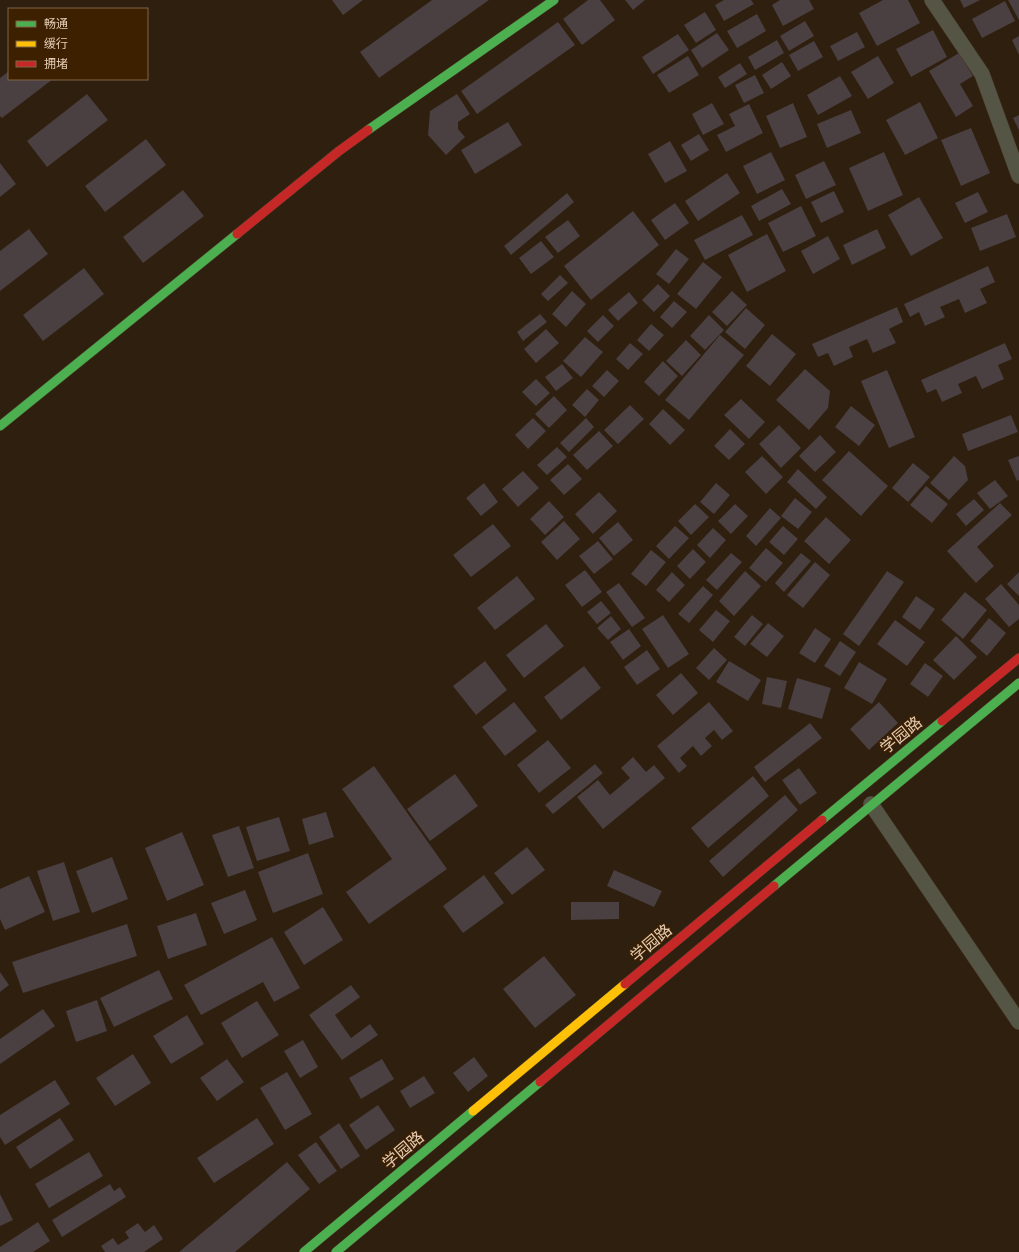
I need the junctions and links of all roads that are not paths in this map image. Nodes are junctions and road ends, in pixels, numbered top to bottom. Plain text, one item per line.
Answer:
1 (554, 0) edge
2 (932, 0) edge
3 (1019, 176) edge
4 (0, 426) edge
5 (1019, 658) edge
6 (1019, 683) edge
7 (871, 804) junction
8 (1019, 1022) edge
9 (304, 1252) edge
10 (336, 1252) edge

1 - 4 main road
2 - 3 street
5 - 9 main road, 学园路
6 - 7 main road
7 - 8 street
7 - 10 main road

